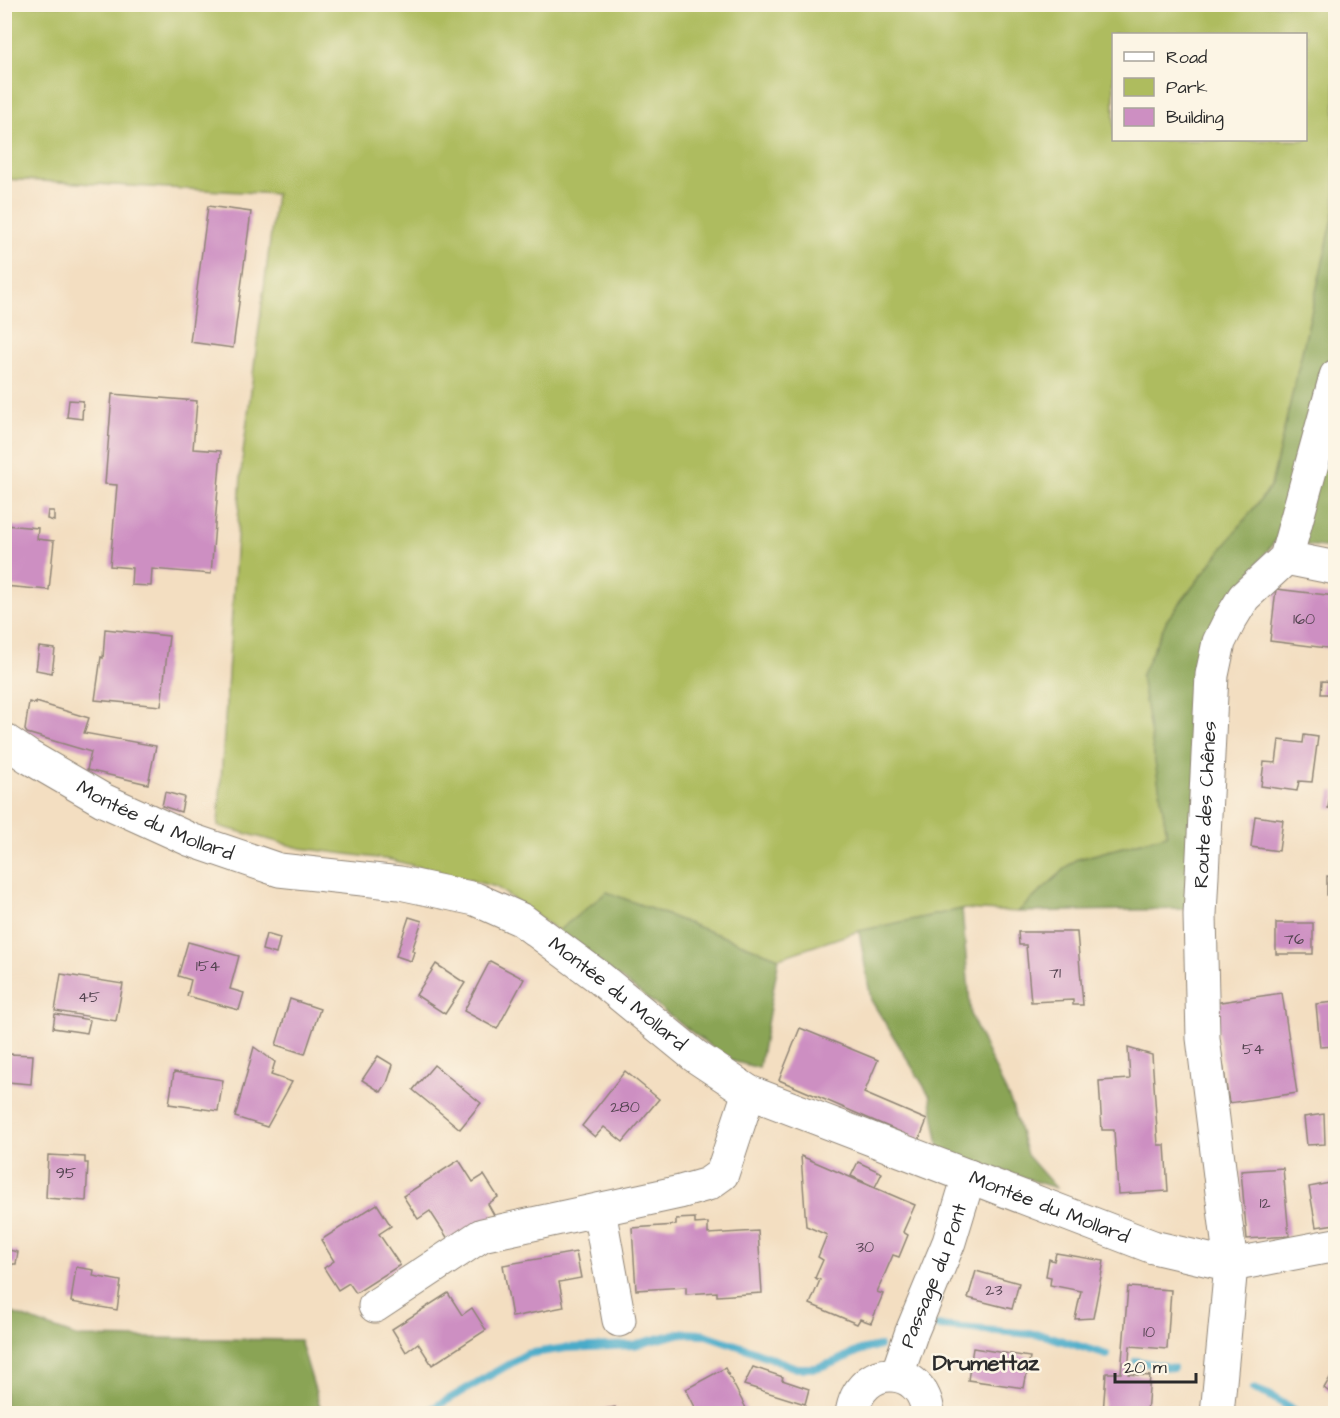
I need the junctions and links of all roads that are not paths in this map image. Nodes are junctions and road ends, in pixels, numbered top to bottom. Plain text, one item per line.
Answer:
1 (1335, 376) edge
2 (1286, 558) junction
3 (1335, 568) edge
4 (4, 740) edge
5 (749, 1092) junction
6 (969, 1176) junction
7 (599, 1210) junction
8 (1335, 1245) edge
9 (1231, 1265) junction
10 (375, 1306) dead end
11 (619, 1320) dead end
12 (897, 1375) junction
13 (1215, 1410) edge
14 (852, 1413) edge
15 (928, 1413) edge

1 - 2 street
2 - 3 street
2 - 9 street, Route des Chênes
4 - 5 street, Montée du Mollard
5 - 6 street, Montée du Mollard
5 - 7 street
6 - 9 street, Montée du Mollard
6 - 12 street, Passage du Pont
7 - 10 street
7 - 11 street
8 - 9 street
9 - 13 street, Route des Chênes
12 - 14 street
12 - 15 street

